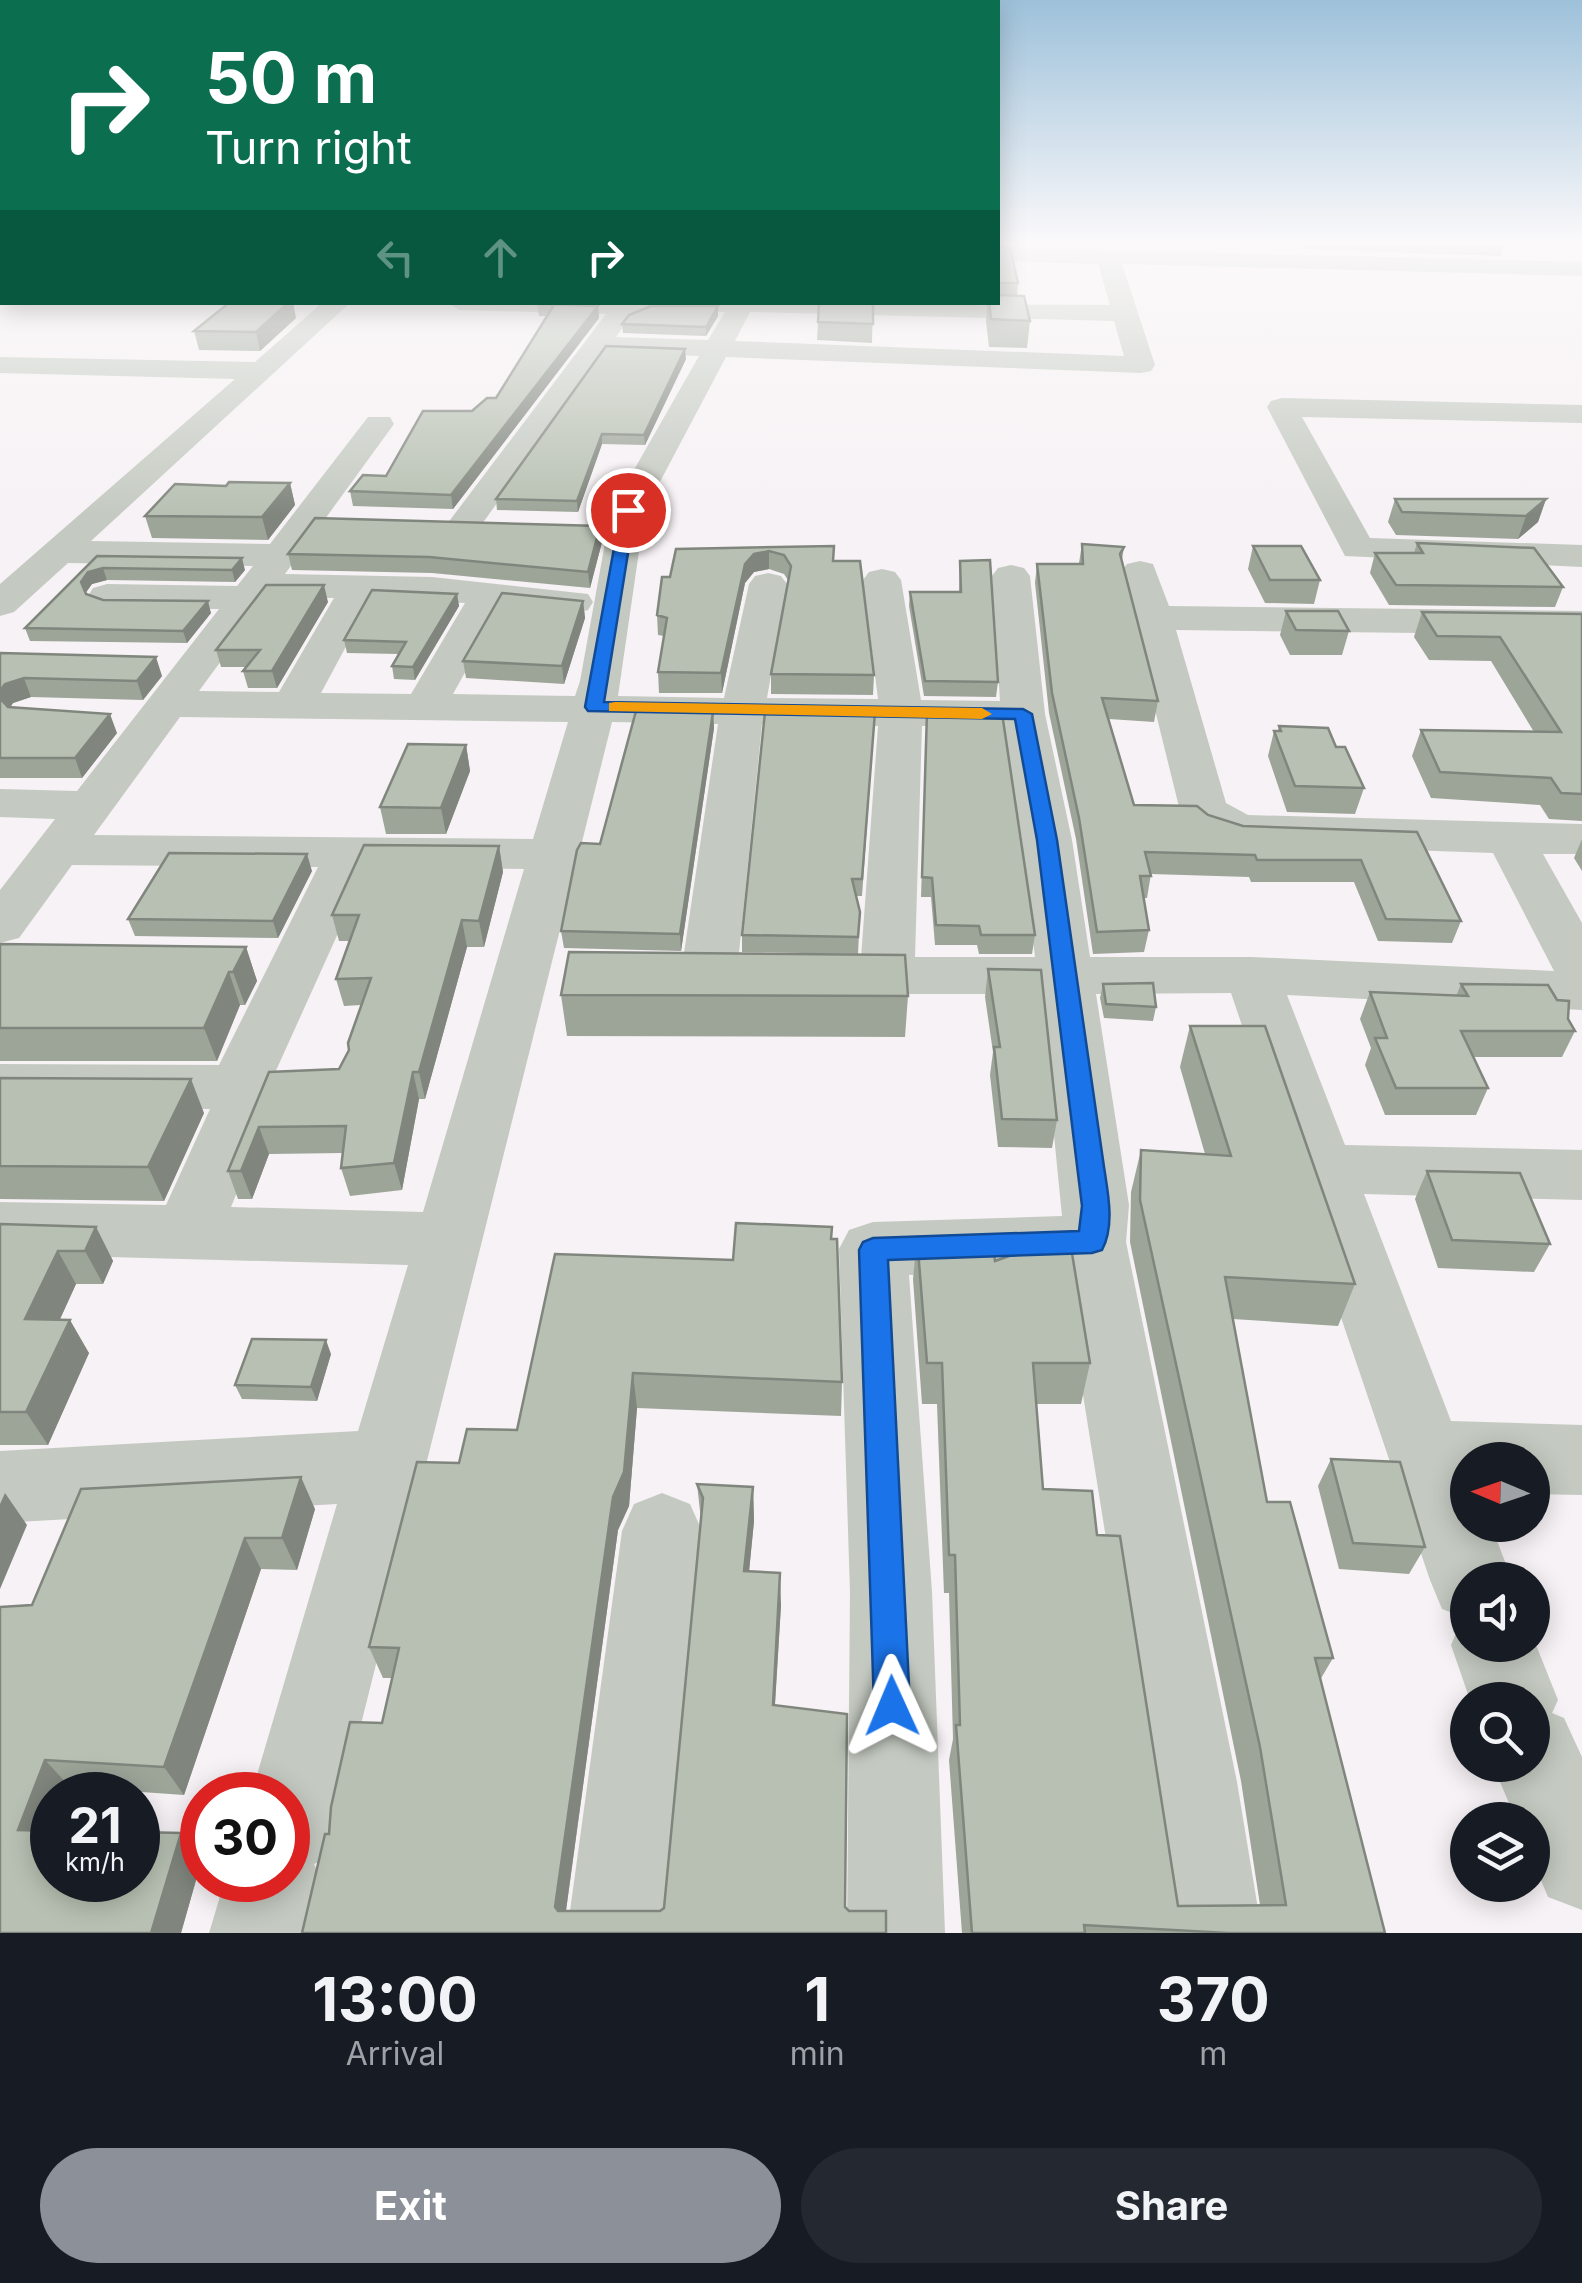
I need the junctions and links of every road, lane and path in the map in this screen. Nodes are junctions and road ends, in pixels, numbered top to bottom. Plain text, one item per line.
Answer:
1 (301, 335) edge
2 (596, 335) edge
3 (631, 335) edge
4 (725, 335) edge
5 (874, 335) edge
6 (1132, 335) edge
7 (588, 342) junction
8 (0, 365) edge
9 (262, 370) junction
10 (1582, 414) edge
11 (379, 424) dead end
12 (426, 522) edge
13 (465, 524) junction
14 (501, 524) edge
15 (60, 552) junction
16 (1140, 572) dead end
17 (1011, 576) dead end
18 (262, 579) junction
19 (882, 580) dead end
20 (768, 584) dead end
21 (360, 585) junction
22 (489, 594) junction
23 (1577, 595) edge
24 (107, 596) edge
25 (0, 604) edge
26 (612, 605) junction
27 (1151, 618) junction
28 (146, 659) edge
29 (201, 660) junction
30 (293, 705) junction
31 (425, 706) junction
32 (594, 707) junction
33 (742, 710) junction
34 (162, 711) junction
35 (902, 714) junction
36 (1023, 714) junction
37 (103, 716) edge
38 (0, 802) edge
39 (91, 806) junction
40 (1510, 839) junction
41 (1582, 839) edge
42 (57, 850) junction
43 (350, 852) junction
44 (553, 854) junction
45 (13, 946) edge
46 (238, 959) edge
47 (298, 960) junction
48 (653, 972) edge
49 (710, 972) junction
50 (1582, 972) edge
51 (1252, 975) junction
52 (1066, 976) junction
53 (887, 977) junction
54 (1582, 991) edge
55 (308, 1075) edge
56 (247, 1081) junction
57 (0, 1086) edge
58 (1324, 1169) junction
59 (1582, 1174) edge
60 (2, 1231) edge
61 (187, 1233) junction
62 (448, 1239) junction
63 (1092, 1242) junction
64 (1427, 1455) junction
65 (1582, 1460) edge
66 (388, 1465) junction
67 (0, 1487) edge
68 (662, 1531) dead end
69 (1465, 1562) edge
70 (303, 1772) edge
71 (1546, 1782) edge
72 (1582, 1864) edge
73 (267, 1902) edge
74 (258, 1933) edge
75 (616, 1933) edge
76 (896, 1933) edge
77 (1213, 1933) edge

1 - 9 street
2 - 7 street
3 - 7 street
4 - 26 street
5 - 6 street
7 - 13 street
8 - 9 street
9 - 15 street
10 - 23 street
11 - 18 street
12 - 13 street
13 - 14 street
15 - 18 street
15 - 25 street
16 - 27 street
17 - 36 street
18 - 21 street
18 - 24 street
18 - 29 street
19 - 35 street
20 - 33 street
21 - 22 street
21 - 30 street
22 - 26 street
22 - 31 street
23 - 27 street
26 - 32 street
27 - 40 street
28 - 29 street
29 - 34 street
30 - 31 street
30 - 34 street
31 - 32 street
32 - 33 street
32 - 44 street
33 - 35 street
33 - 49 street
34 - 37 street
34 - 39 street
35 - 36 street
35 - 53 street
36 - 52 street
38 - 39 street
39 - 42 street
40 - 41 street
40 - 50 street
42 - 43 street
42 - 45 street
43 - 44 street
43 - 47 street
44 - 62 street
46 - 47 street
47 - 56 street
48 - 49 street
49 - 53 street
51 - 52 street
51 - 54 street
51 - 58 street
52 - 53 street
52 - 63 street
55 - 56 street
56 - 57 street
56 - 61 street
58 - 59 street
58 - 64 street
60 - 61 street
61 - 62 street
62 - 66 street
63 - 76 street
63 - 77 street
64 - 65 street
64 - 69 street
66 - 67 street
66 - 70 street
68 - 75 street
71 - 72 street
73 - 74 street

